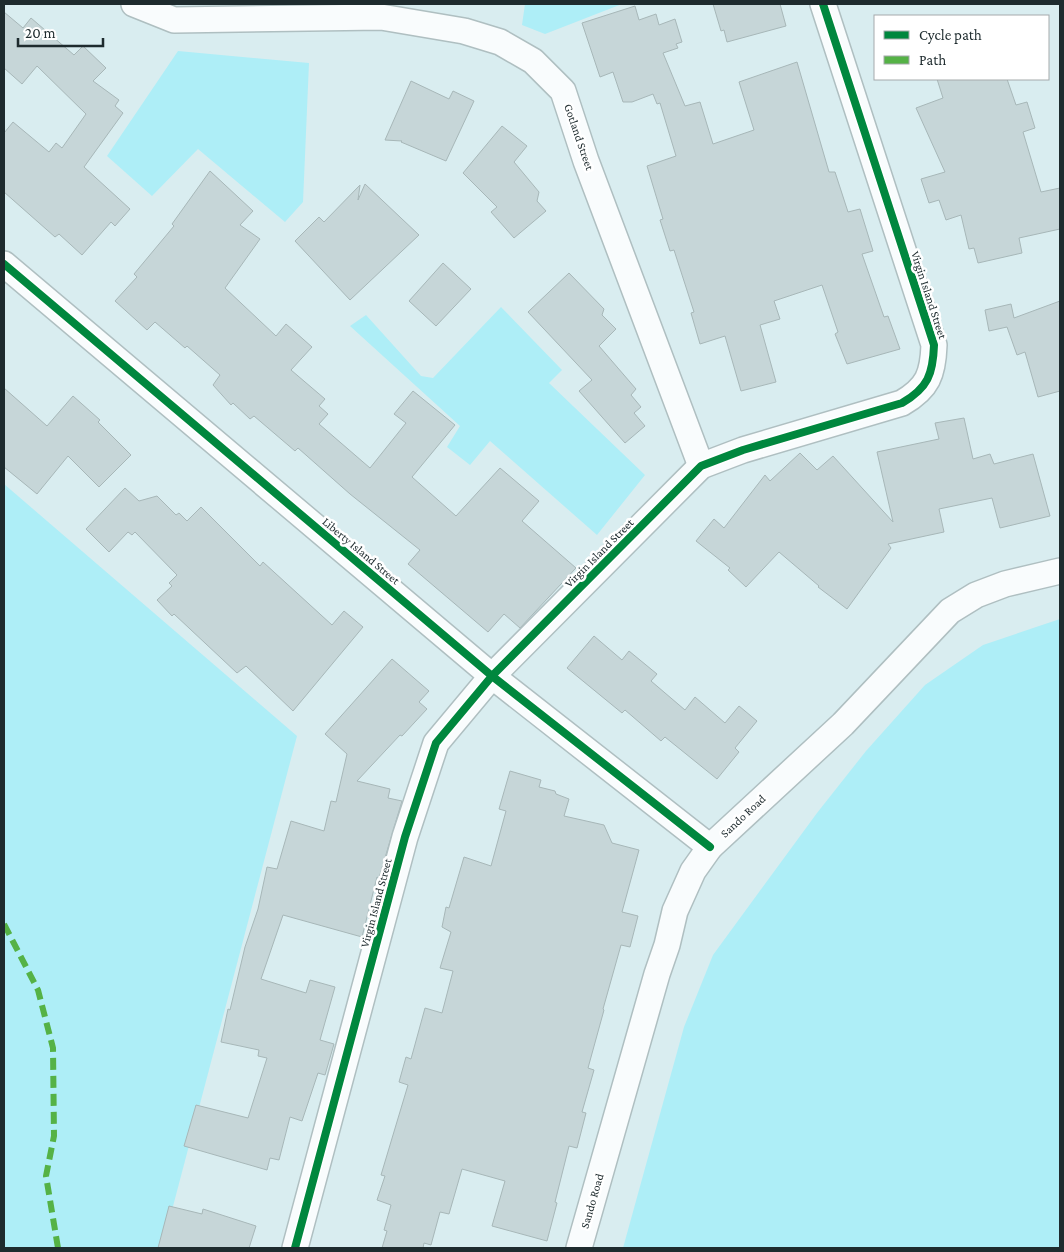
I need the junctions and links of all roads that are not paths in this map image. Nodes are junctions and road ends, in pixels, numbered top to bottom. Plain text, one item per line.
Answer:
1 (134, 4) edge
2 (823, 4) edge
3 (383, 11) edge
4 (4, 264) edge
5 (701, 466) junction
6 (1060, 571) edge
7 (492, 676) junction
8 (710, 847) junction
9 (295, 1248) edge
10 (578, 1248) edge

1 - 3 street, Gotland Street
2 - 5 street, Virgin Island Street
3 - 5 street, Gotland Street
4 - 7 street, Liberty Island Street
5 - 7 street, Virgin Island Street
6 - 8 street, Sando Road
7 - 8 street, Liberty Island Street
7 - 9 street, Virgin Island Street
8 - 10 street, Sando Road

